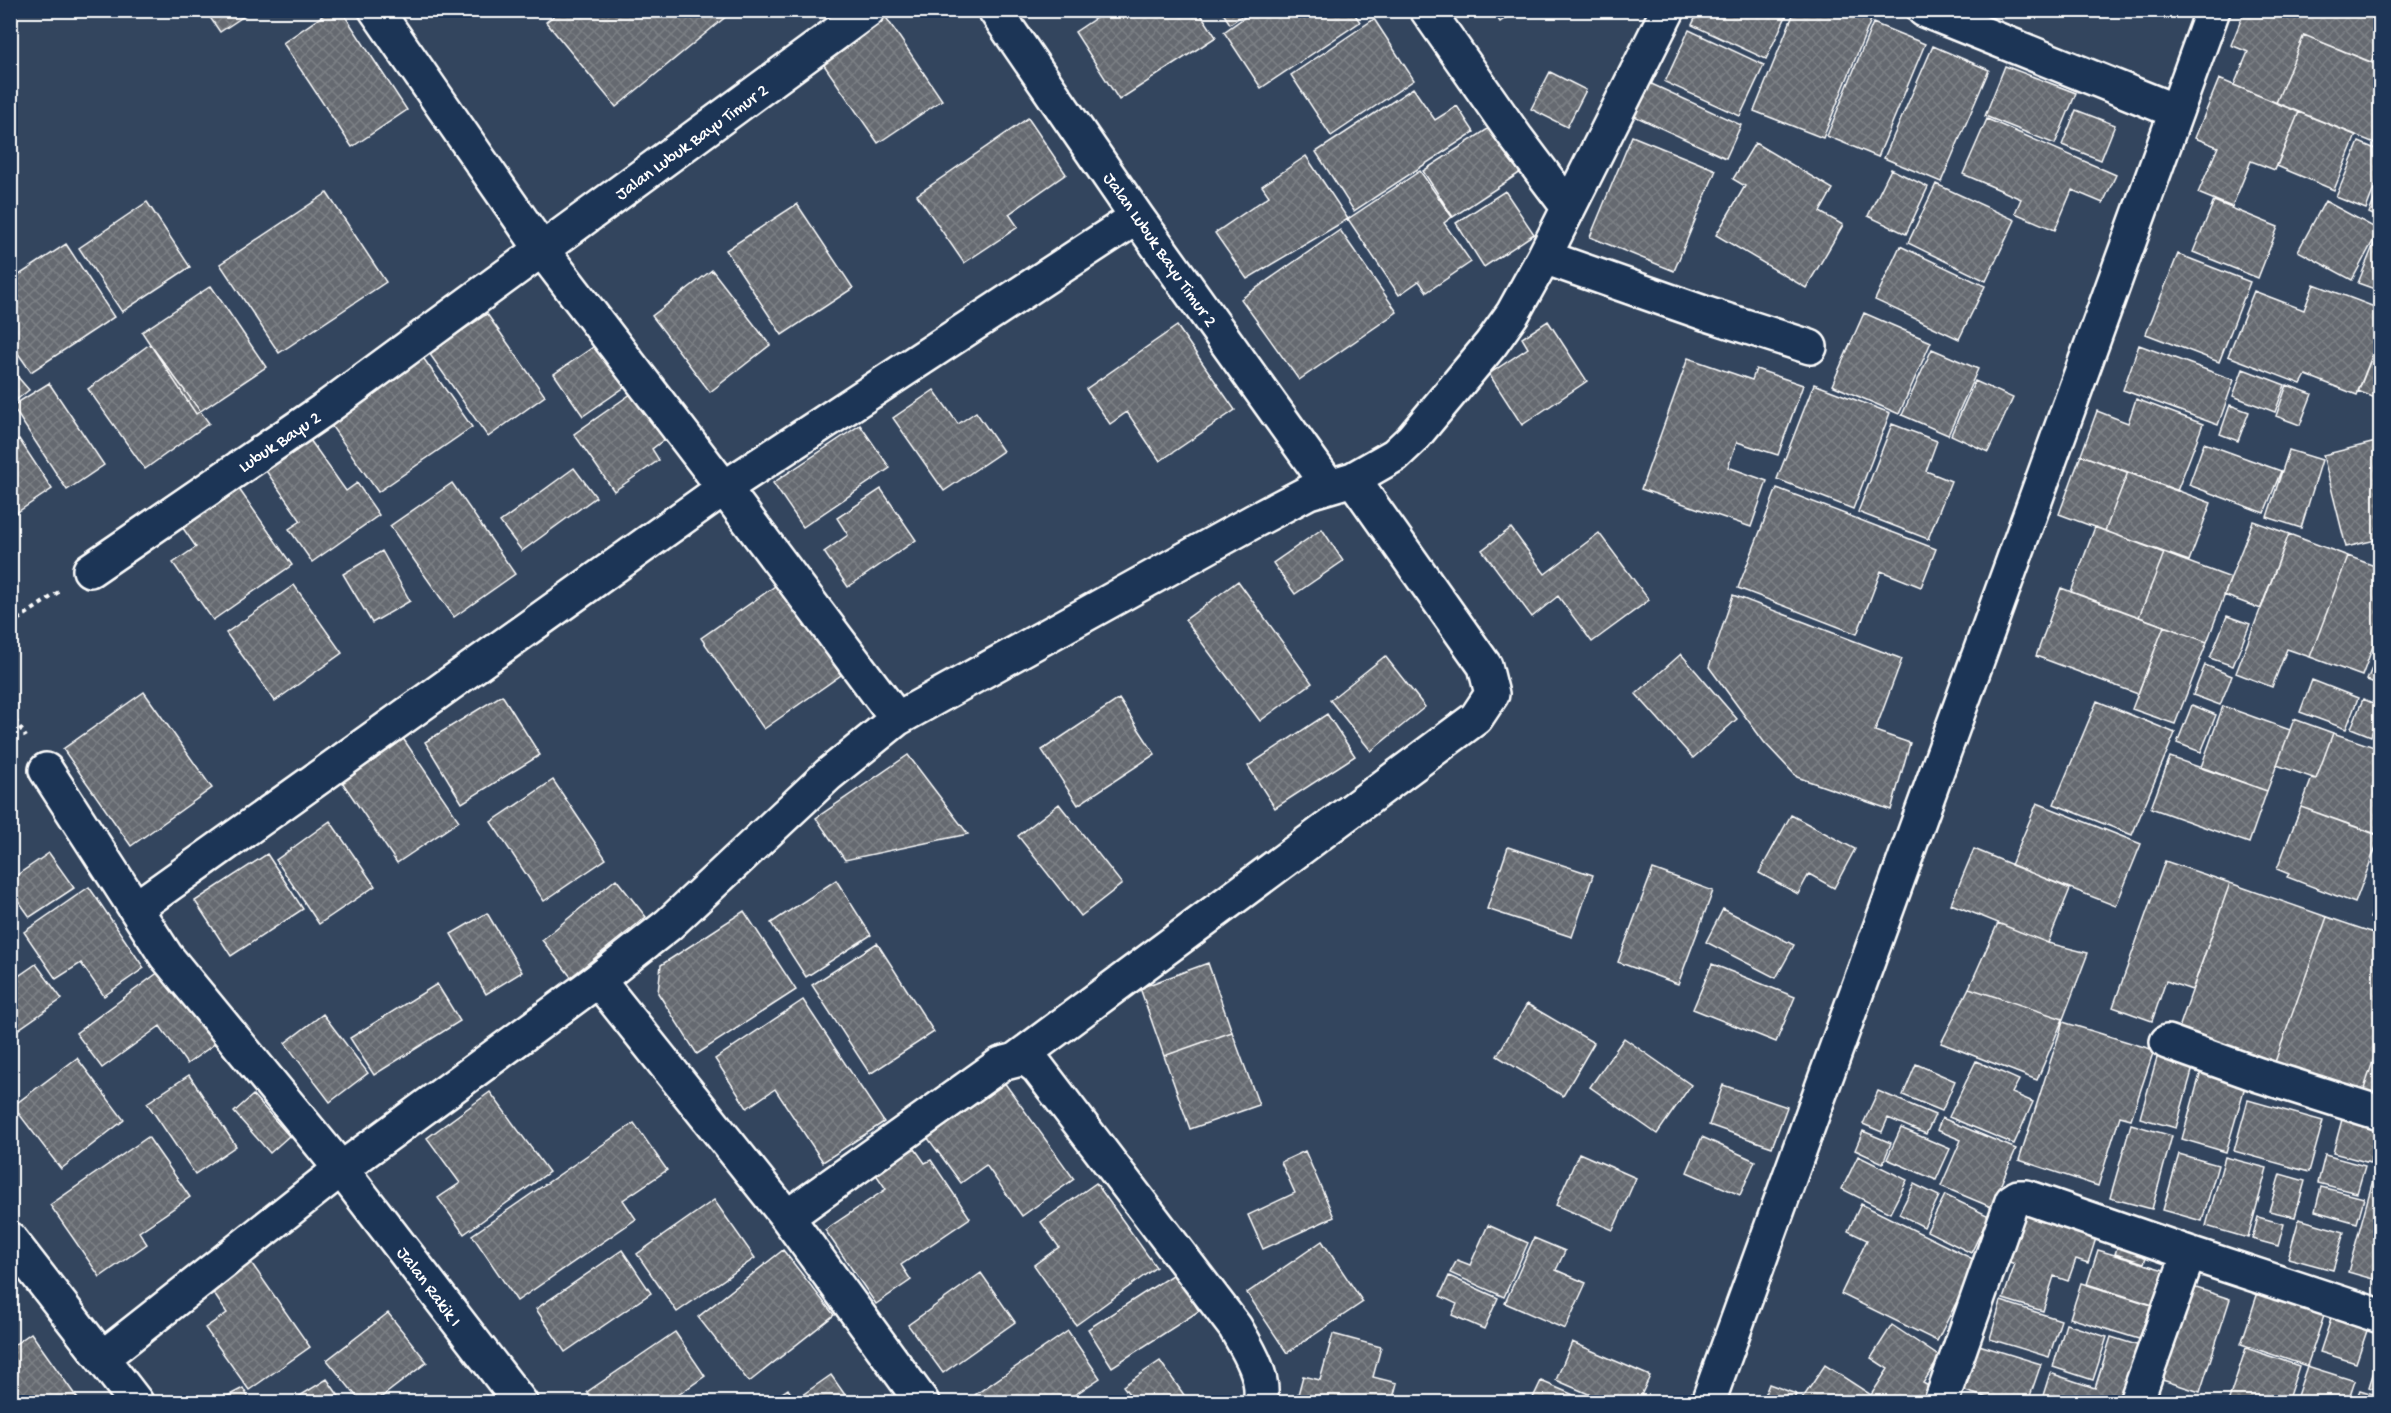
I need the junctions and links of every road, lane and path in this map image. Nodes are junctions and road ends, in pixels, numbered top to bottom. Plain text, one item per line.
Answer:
1 (376, 10) edge
2 (868, 10) edge
3 (994, 10) edge
4 (1427, 10) edge
5 (1668, 10) edge
6 (1924, 10) edge
7 (2213, 10) edge
8 (2175, 111) junction
9 (1568, 207) junction
10 (1137, 217) junction
11 (542, 250) junction
12 (1544, 257) junction
13 (1810, 347) dead end
14 (1341, 483) junction
15 (724, 488) junction
16 (90, 570) joint
17 (10, 625) edge
18 (897, 719) junction
19 (46, 770) dead end
20 (136, 909) junction
21 (598, 980) junction
22 (2167, 1042) dead end
23 (1018, 1058) junction
24 (2380, 1113) edge
25 (341, 1169) junction
26 (787, 1217) junction
27 (10, 1239) edge
28 (2189, 1253) junction
29 (2380, 1316) edge
30 (103, 1358) junction
31 (136, 1402) edge
32 (520, 1402) edge
33 (922, 1402) edge
34 (1260, 1402) edge
35 (1708, 1402) edge
36 (1941, 1402) edge
37 (2136, 1402) edge

1 - 11 street
2 - 11 street, Jalan Lubuk Bayu Timur 2
3 - 10 street, Jalan Lubuk Bayu Timur 2
4 - 9 street
5 - 9 street
6 - 8 street
7 - 8 street
8 - 35 street
9 - 12 street
10 - 14 street, Jalan Lubuk Bayu Timur 2
10 - 15 street
11 - 15 street
11 - 16 street, Lubuk Bayu 2
12 - 13 street
12 - 14 street
14 - 18 street
14 - 23 street, Jalan Lubuk Bayu Timur 2
15 - 18 street
15 - 20 street
16 - 17 path
18 - 21 street
19 - 20 street
20 - 25 street, Jalan Rakik I
21 - 25 street
21 - 26 street
22 - 24 street
23 - 26 street, Jalan Lubuk Bayu Timur 2
23 - 34 street
25 - 30 street
25 - 32 street, Jalan Rakik I
26 - 33 street
27 - 30 street
28 - 29 street
28 - 36 street
28 - 37 street
30 - 31 street

